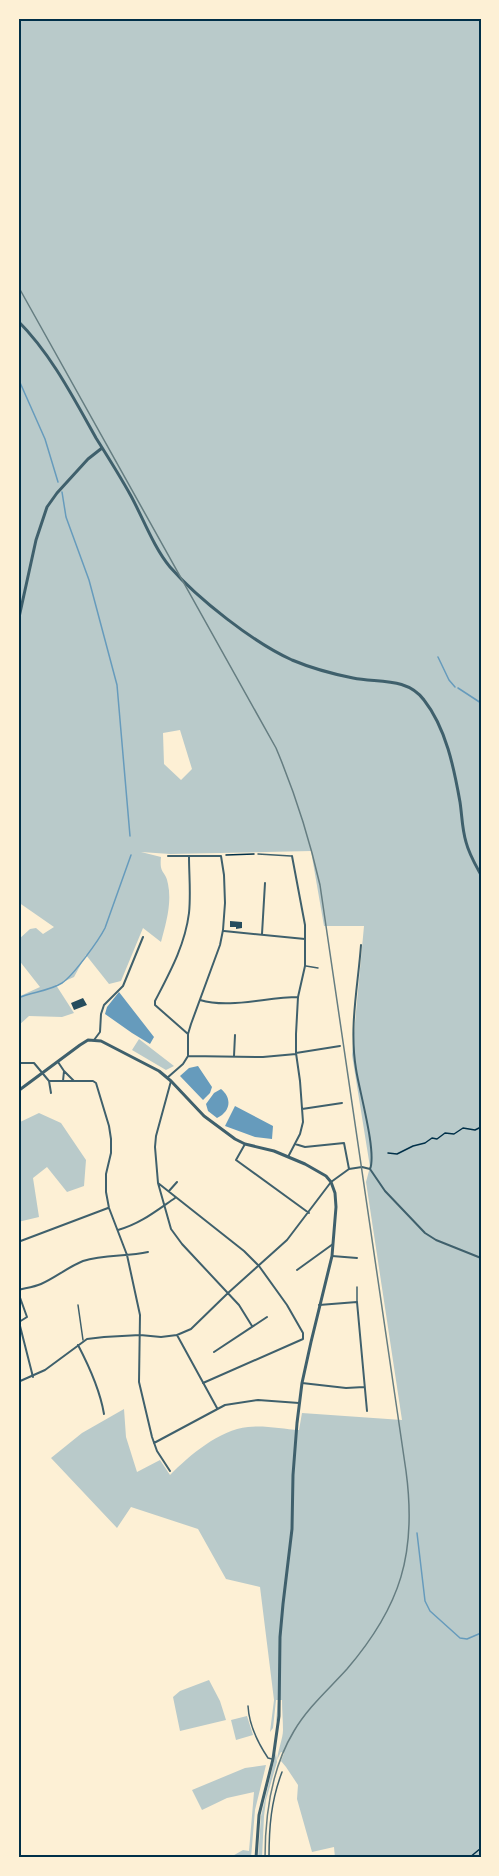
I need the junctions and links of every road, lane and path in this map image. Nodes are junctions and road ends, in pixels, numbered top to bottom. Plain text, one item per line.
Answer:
1 (18, 321) edge
2 (102, 448) junction
3 (18, 622) edge
4 (258, 854) joint
5 (168, 856) dead end
6 (189, 856) junction
7 (221, 856) junction
8 (292, 856) joint
9 (481, 875) edge
10 (265, 883) dead end
11 (223, 930) junction
12 (262, 934) junction
13 (143, 937) dead end
14 (305, 939) junction
15 (361, 945) dead end
16 (305, 966) junction
17 (318, 968) dead end
18 (298, 997) junction
19 (199, 1000) junction
20 (188, 1034) junction
21 (235, 1035) dead end
22 (94, 1040) junction
23 (340, 1046) dead end
24 (296, 1053) junction
25 (188, 1056) junction
26 (234, 1056) junction
27 (58, 1062) junction
28 (18, 1063) edge
29 (64, 1071) junction
30 (43, 1073) junction
31 (169, 1079) junction
32 (49, 1081) junction
33 (63, 1081) junction
34 (74, 1081) junction
35 (18, 1090) edge
36 (51, 1093) dead end
37 (342, 1103) dead end
38 (303, 1109) junction
39 (481, 1127) edge
40 (245, 1144) junction
41 (294, 1144) junction
42 (388, 1153) dead end
43 (288, 1157) junction
44 (349, 1169) junction
45 (370, 1169) junction
46 (177, 1182) dead end
47 (331, 1182) junction
48 (158, 1183) junction
49 (168, 1192) junction
50 (176, 1198) junction
51 (164, 1206) junction
52 (109, 1208) junction
53 (309, 1213) junction
54 (118, 1230) junction
55 (18, 1242) edge
56 (333, 1244) junction
57 (148, 1252) dead end
58 (127, 1255) junction
59 (332, 1256) junction
60 (357, 1258) dead end
61 (481, 1258) edge
62 (259, 1266) junction
63 (297, 1270) dead end
64 (357, 1287) dead end
65 (18, 1291) edge
66 (228, 1293) junction
67 (357, 1302) junction
68 (78, 1305) dead end
69 (319, 1305) junction
70 (267, 1317) dead end
71 (252, 1326) junction
72 (140, 1335) junction
73 (177, 1335) junction
74 (303, 1339) junction
75 (83, 1341) junction
76 (311, 1342) junction
77 (78, 1345) junction
78 (214, 1352) dead end
79 (33, 1377) junction
80 (18, 1383) edge
81 (203, 1383) junction
82 (302, 1383) junction
83 (364, 1387) junction
84 (299, 1403) junction
85 (217, 1408) junction
86 (366, 1411) dead end
87 (104, 1414) dead end
88 (154, 1443) junction
89 (170, 1471) dead end
90 (248, 1706) dead end
91 (273, 1759) junction
92 (282, 1772) dead end
93 (481, 1848) edge
94 (256, 1858) edge
95 (269, 1858) edge
96 (469, 1858) edge

1 - 2 street
2 - 3 street
2 - 9 street
4 - 7 path
4 - 8 lane
5 - 6 street
6 - 7 street
6 - 20 street
7 - 11 street
8 - 14 street
10 - 12 street
11 - 12 street
11 - 19 street
12 - 14 street
13 - 22 street
14 - 16 street
15 - 45 street
16 - 17 lane
16 - 18 street
18 - 19 street
18 - 24 street
19 - 20 street
20 - 25 street
21 - 26 street
22 - 27 street
22 - 31 street
23 - 24 street
24 - 26 street
24 - 38 street
25 - 26 street
25 - 31 street
27 - 29 street
27 - 30 street
28 - 30 street
29 - 33 street
29 - 34 street
30 - 32 street
30 - 35 street
31 - 40 street
31 - 48 street
32 - 33 street
32 - 36 street
33 - 34 street
34 - 52 street
37 - 38 street
38 - 41 street
39 - 42 path
40 - 43 street
40 - 53 street
41 - 43 street
41 - 44 street
43 - 47 street
44 - 45 street
44 - 47 street
45 - 61 street
46 - 49 street
47 - 53 street
47 - 56 street
48 - 49 street
48 - 51 street
49 - 50 street
50 - 51 street
50 - 62 street
51 - 54 street
51 - 66 street
52 - 54 street
52 - 55 street
53 - 62 street
54 - 58 street
56 - 59 street
56 - 63 street
57 - 58 street
58 - 65 street
58 - 72 street
59 - 60 street
59 - 69 street
62 - 66 street
62 - 74 street
64 - 67 lane
65 - 79 street
66 - 71 street
66 - 73 street
67 - 69 street
67 - 83 street
68 - 75 lane
69 - 76 street
70 - 71 street
71 - 78 street
72 - 73 street
72 - 75 street
72 - 88 street
73 - 81 street
74 - 76 street
74 - 81 street
75 - 77 street
76 - 82 street
77 - 79 street
77 - 87 street
79 - 80 street
81 - 85 street
82 - 83 street
82 - 84 street
83 - 86 street
84 - 85 street
84 - 91 street
85 - 88 street
88 - 89 street
90 - 91 lane
91 - 94 street
92 - 95 lane
93 - 96 path

